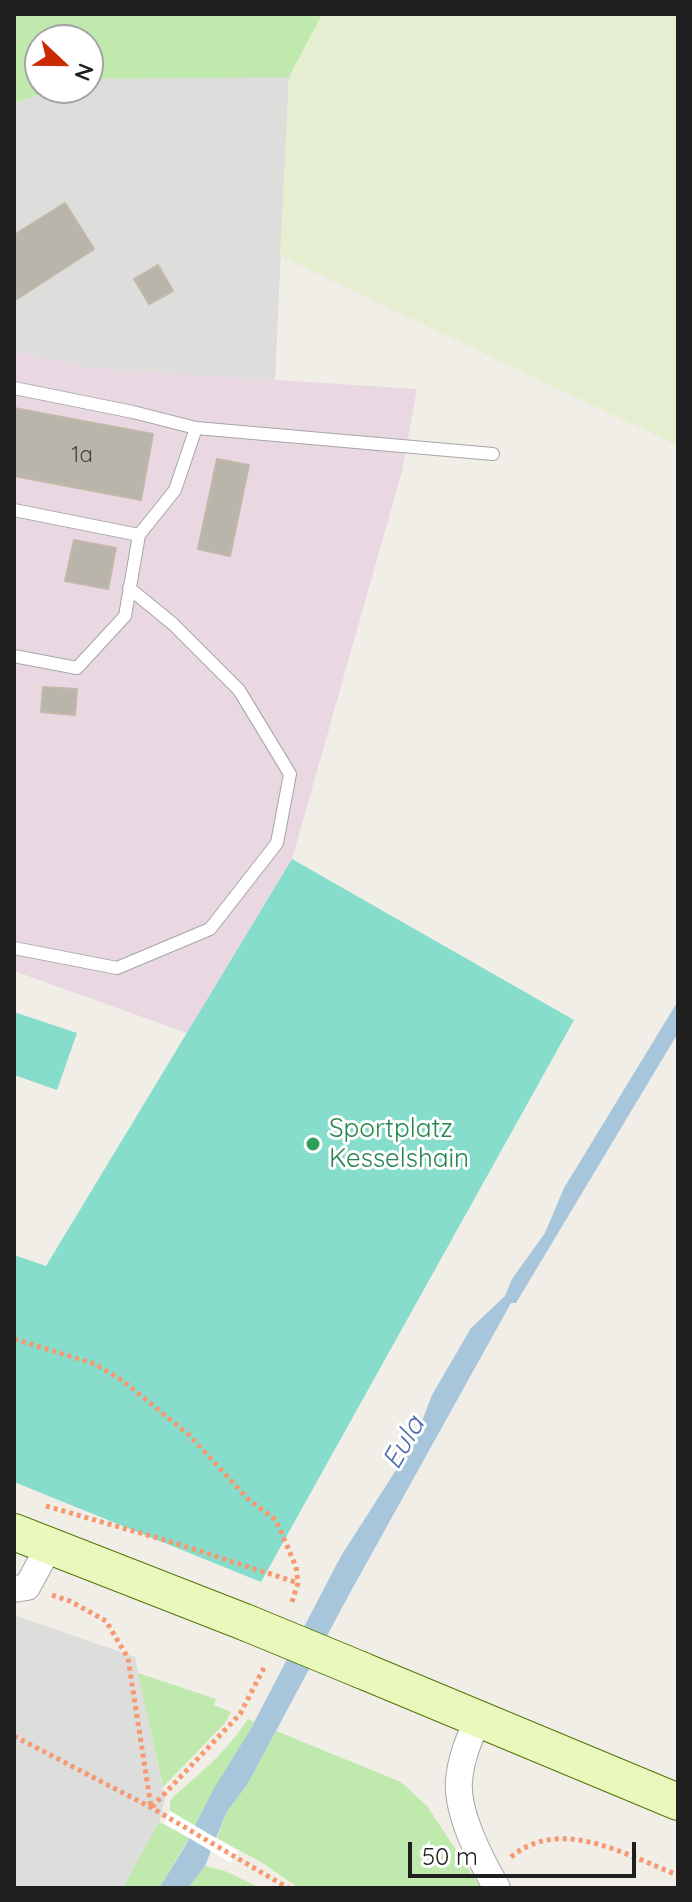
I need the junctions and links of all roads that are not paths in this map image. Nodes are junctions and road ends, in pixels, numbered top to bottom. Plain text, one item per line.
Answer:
1 (14, 388) edge
2 (196, 428) junction
3 (493, 454) dead end
4 (14, 510) edge
5 (139, 535) junction
6 (129, 588) junction
7 (14, 656) edge
8 (14, 948) edge
9 (14, 1532) edge
10 (50, 1545) junction
11 (20, 1588) edge
12 (478, 1719) junction
13 (678, 1802) edge
14 (493, 1882) edge

1 - 2 lane
2 - 3 lane
2 - 5 lane
4 - 5 lane
5 - 6 lane
6 - 7 lane
6 - 8 lane
9 - 10 main road
10 - 11 street
10 - 12 main road, bridge
12 - 13 main road
12 - 14 street

